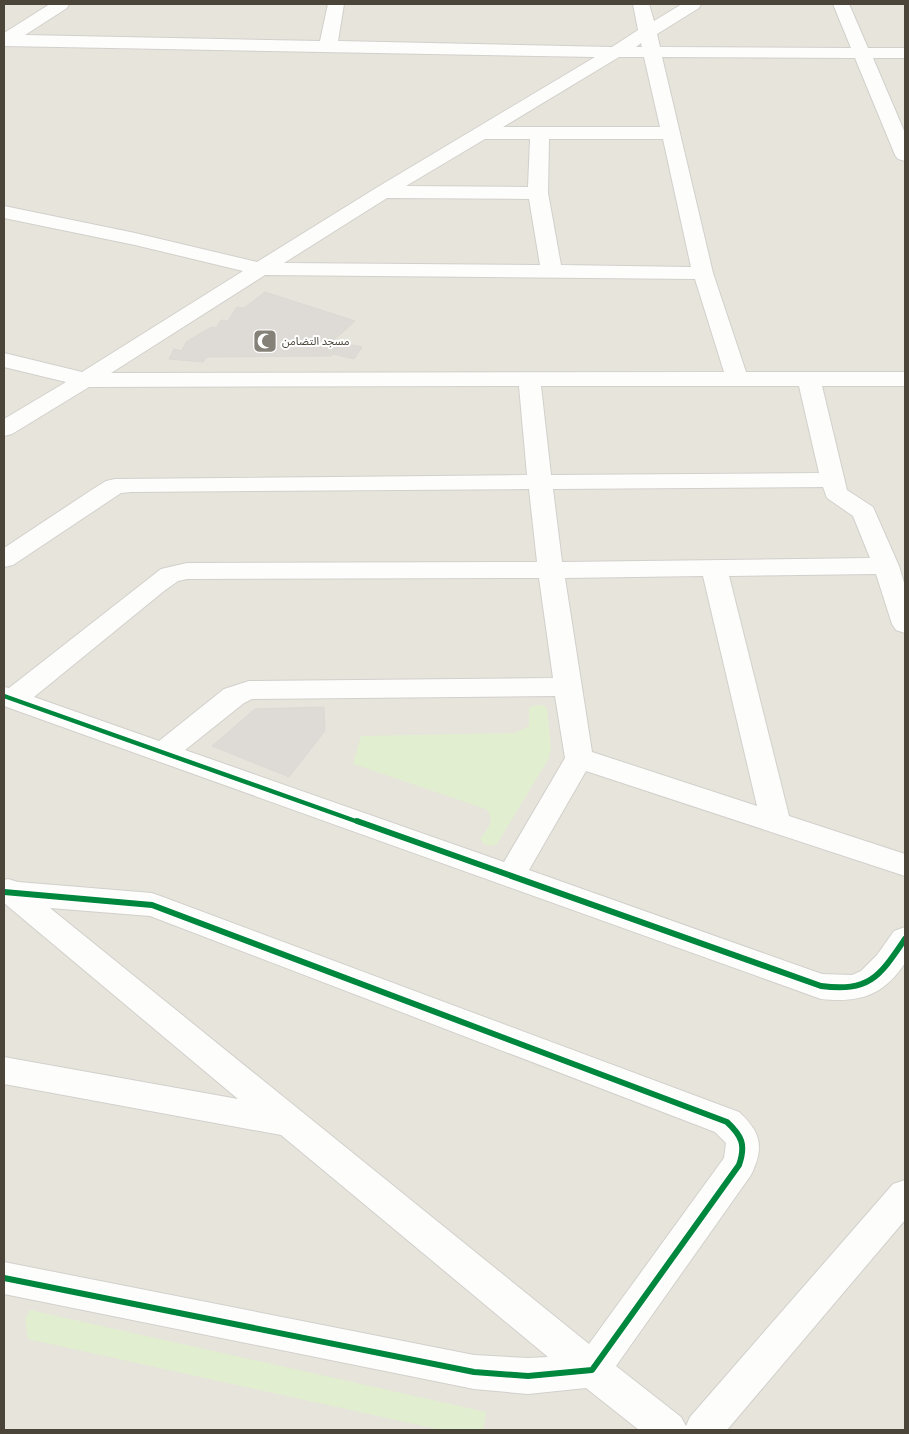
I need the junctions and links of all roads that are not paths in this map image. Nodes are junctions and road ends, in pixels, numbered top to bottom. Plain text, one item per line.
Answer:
1 (61, 4) edge
2 (336, 4) edge
3 (641, 4) edge
4 (693, 4) edge
5 (841, 4) edge
6 (4, 40) edge
7 (649, 42) junction
8 (328, 46) junction
9 (617, 52) junction
10 (863, 53) junction
11 (905, 53) edge
12 (483, 133) junction
13 (670, 133) junction
14 (540, 134) junction
15 (905, 155) edge
16 (383, 192) junction
17 (538, 193) junction
18 (4, 212) edge
19 (262, 269) junction
20 (552, 272) junction
21 (703, 273) junction
22 (4, 360) edge
23 (529, 378) junction
24 (737, 378) junction
25 (905, 379) edge
26 (86, 380) junction
27 (809, 380) junction
28 (4, 429) edge
29 (833, 480) junction
30 (540, 483) junction
31 (4, 559) edge
32 (886, 566) junction
33 (714, 568) junction
34 (550, 570) junction
35 (905, 624) edge
36 (566, 687) junction
37 (8, 697) edge
38 (165, 751) junction
39 (579, 758) junction
40 (776, 823) junction
41 (905, 865) edge
42 (511, 875) junction
43 (6, 890) edge
44 (905, 939) edge
45 (4, 1072) edge
46 (292, 1123) junction
47 (905, 1195) edge
48 (4, 1278) edge
49 (592, 1370) junction
50 (668, 1430) edge
51 (702, 1430) edge

1 - 6 street
2 - 8 street
3 - 7 street
4 - 7 street
5 - 10 street
6 - 8 street
7 - 9 street
7 - 10 street
7 - 13 street
8 - 9 street
9 - 12 street
10 - 11 street
10 - 15 street
12 - 14 street
12 - 16 street
13 - 14 street
13 - 21 street
14 - 17 street
16 - 17 street
16 - 19 street
17 - 20 street
18 - 19 street
19 - 20 street
19 - 26 street
20 - 21 street
21 - 24 street
22 - 26 street
23 - 24 street
23 - 26 street
23 - 30 street
24 - 27 street
25 - 27 street
26 - 28 street
27 - 29 street
29 - 30 street
29 - 32 street
30 - 31 street
30 - 34 street
32 - 33 street
32 - 35 street
33 - 34 street
33 - 40 street
34 - 36 street
34 - 37 street
36 - 38 street
36 - 39 street
37 - 38 street
38 - 42 street
39 - 40 street
39 - 42 street
40 - 41 street
42 - 44 street
43 - 46 street
43 - 49 street
45 - 46 street
46 - 49 street
47 - 51 street
48 - 49 street
49 - 50 street

